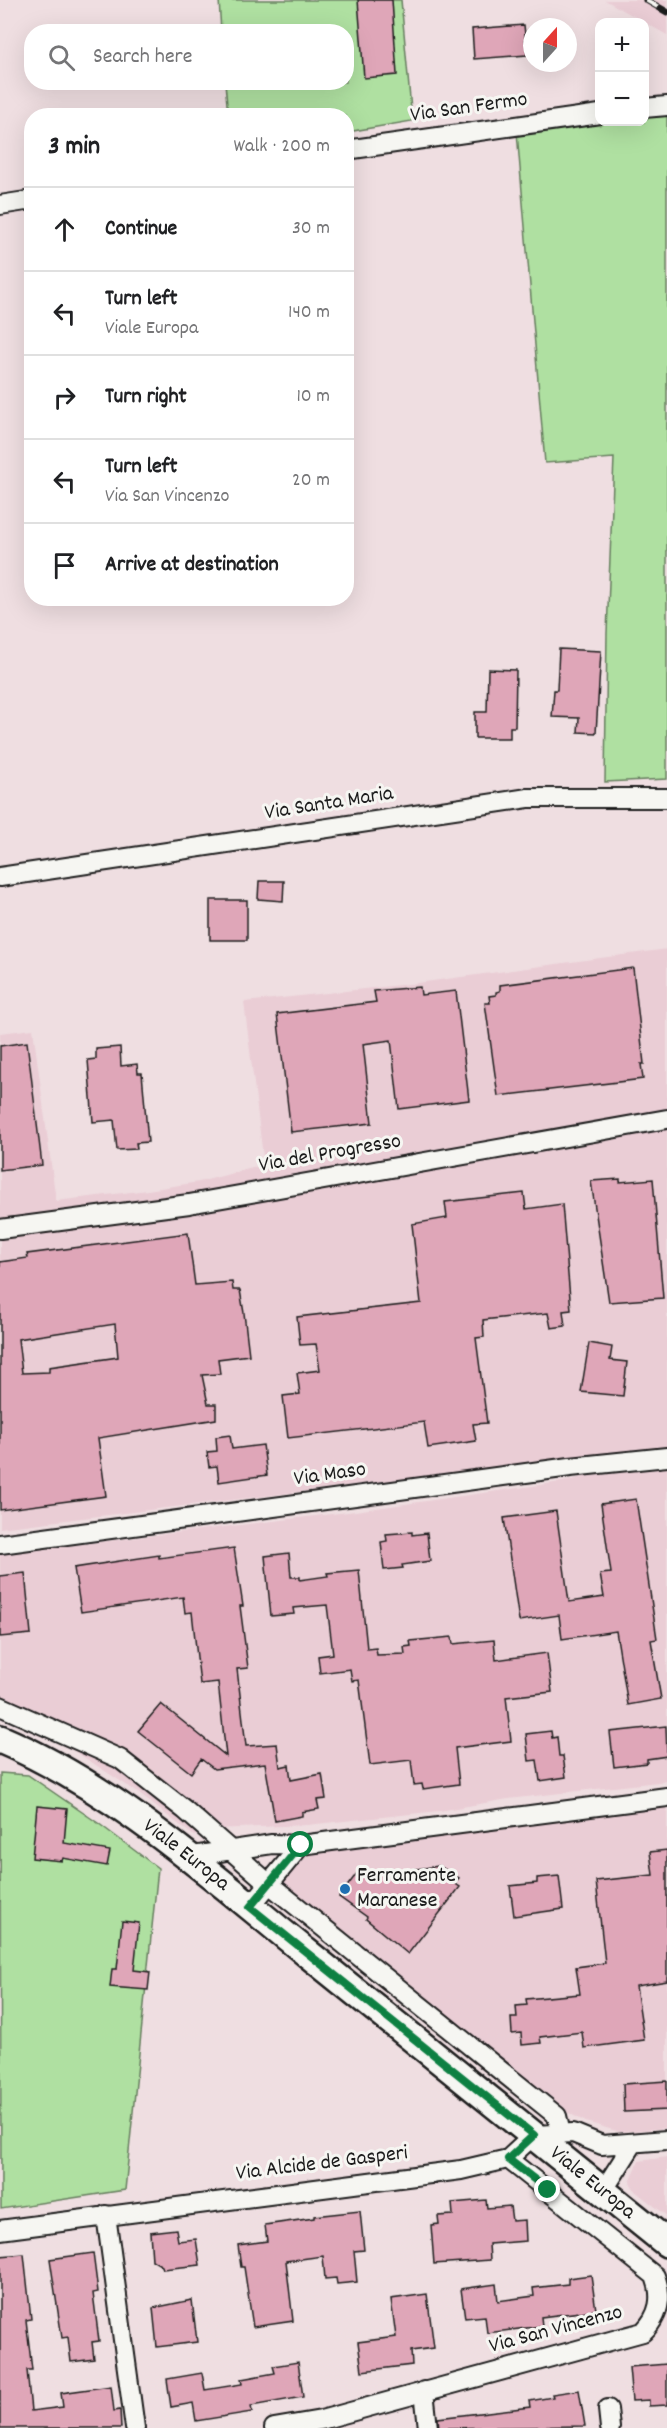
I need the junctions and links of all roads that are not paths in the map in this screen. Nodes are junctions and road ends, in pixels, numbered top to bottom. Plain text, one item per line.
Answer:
1 (667, 106) edge
2 (649, 108) edge
3 (595, 115) edge
4 (354, 149) edge
5 (24, 201) edge
6 (0, 205) edge
7 (667, 798) edge
8 (0, 878) edge
9 (667, 1119) edge
10 (0, 1229) edge
11 (667, 1457) edge
12 (0, 1544) edge
13 (0, 1706) edge
14 (0, 1739) edge
15 (667, 1797) edge
16 (301, 1845) junction
17 (231, 1850) junction
18 (186, 1857) junction
19 (268, 1883) junction
20 (250, 1907) junction
21 (561, 2134) junction
22 (534, 2135) junction
23 (667, 2140) edge
24 (633, 2144) junction
25 (602, 2145) junction
26 (508, 2159) junction
27 (580, 2172) junction
28 (603, 2191) junction
29 (106, 2215) junction
30 (0, 2230) edge
31 (667, 2243) edge
32 (424, 2391) junction
33 (608, 2409) dead end
34 (135, 2428) edge
35 (274, 2428) edge
36 (428, 2428) edge
37 (610, 2428) edge

1 - 2 street
3 - 4 street, Via San Fermo
5 - 6 street
7 - 8 street, Via Santa Maria
9 - 10 street, Via del Progresso
11 - 12 street, Via Maso
13 - 17 street
14 - 18 main road, Viale Europa
15 - 16 street
16 - 17 street
16 - 19 street
17 - 18 street
17 - 19 street
18 - 20 main road, Viale Europa
19 - 20 street
19 - 21 street
20 - 22 main road, Viale Europa
21 - 22 street
21 - 25 street
22 - 26 street, Via Alcide de Gasperi
22 - 27 main road, Viale Europa
23 - 24 street
24 - 25 street
24 - 28 street
25 - 27 street
26 - 29 street, Via Alcide de Gasperi
26 - 32 street, Via San Vincenzo
27 - 28 main road, Viale Europa
28 - 31 main road, Viale Europa
29 - 30 street, Via Alcide de Gasperi
29 - 34 street
32 - 35 street, Via San Vincenzo
32 - 36 street
33 - 37 street

